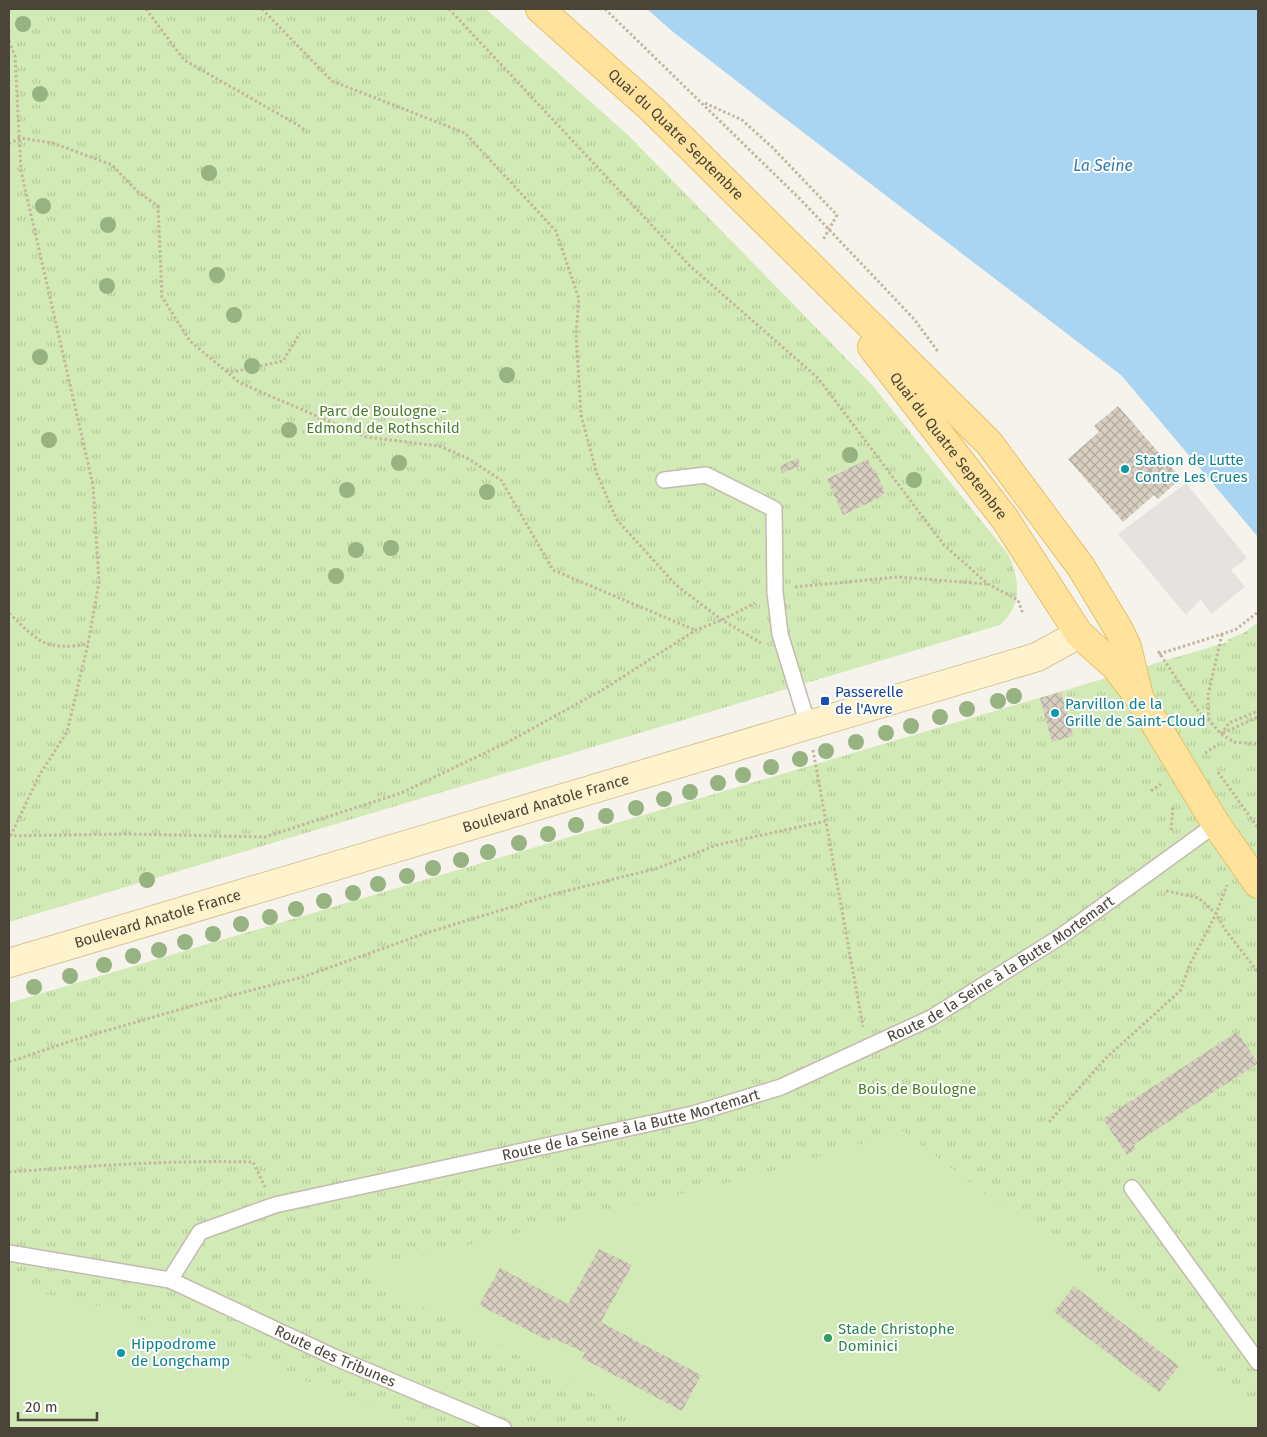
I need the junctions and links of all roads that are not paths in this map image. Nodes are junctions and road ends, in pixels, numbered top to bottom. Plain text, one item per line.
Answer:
1 (540, 9) edge
2 (808, 265) junction
3 (664, 480) dead end
4 (1081, 567) junction
5 (1079, 634) junction
6 (1139, 697) junction
7 (808, 725) junction
8 (1216, 824) junction
9 (1258, 884) edge
10 (9, 963) edge
11 (1132, 1188) dead end
12 (9, 1254) edge
13 (170, 1280) junction
14 (1258, 1362) edge
15 (503, 1428) edge

1 - 2 main road, Quai du Quatre Septembre
2 - 4 main road, Quai du Quatre Septembre
2 - 5 main road, Quai du Quatre Septembre
3 - 7 lane
4 - 5 main road
4 - 6 main road, Quai du Quatre Septembre
5 - 6 main road, Quai du Quatre Septembre
5 - 7 main road, Boulevard Anatole France
6 - 8 main road
7 - 10 main road, Boulevard Anatole France
8 - 9 main road
8 - 13 lane, Route de la Seine à la Butte Mortemart
11 - 14 lane
12 - 13 lane
13 - 15 lane, Route des Tribunes

